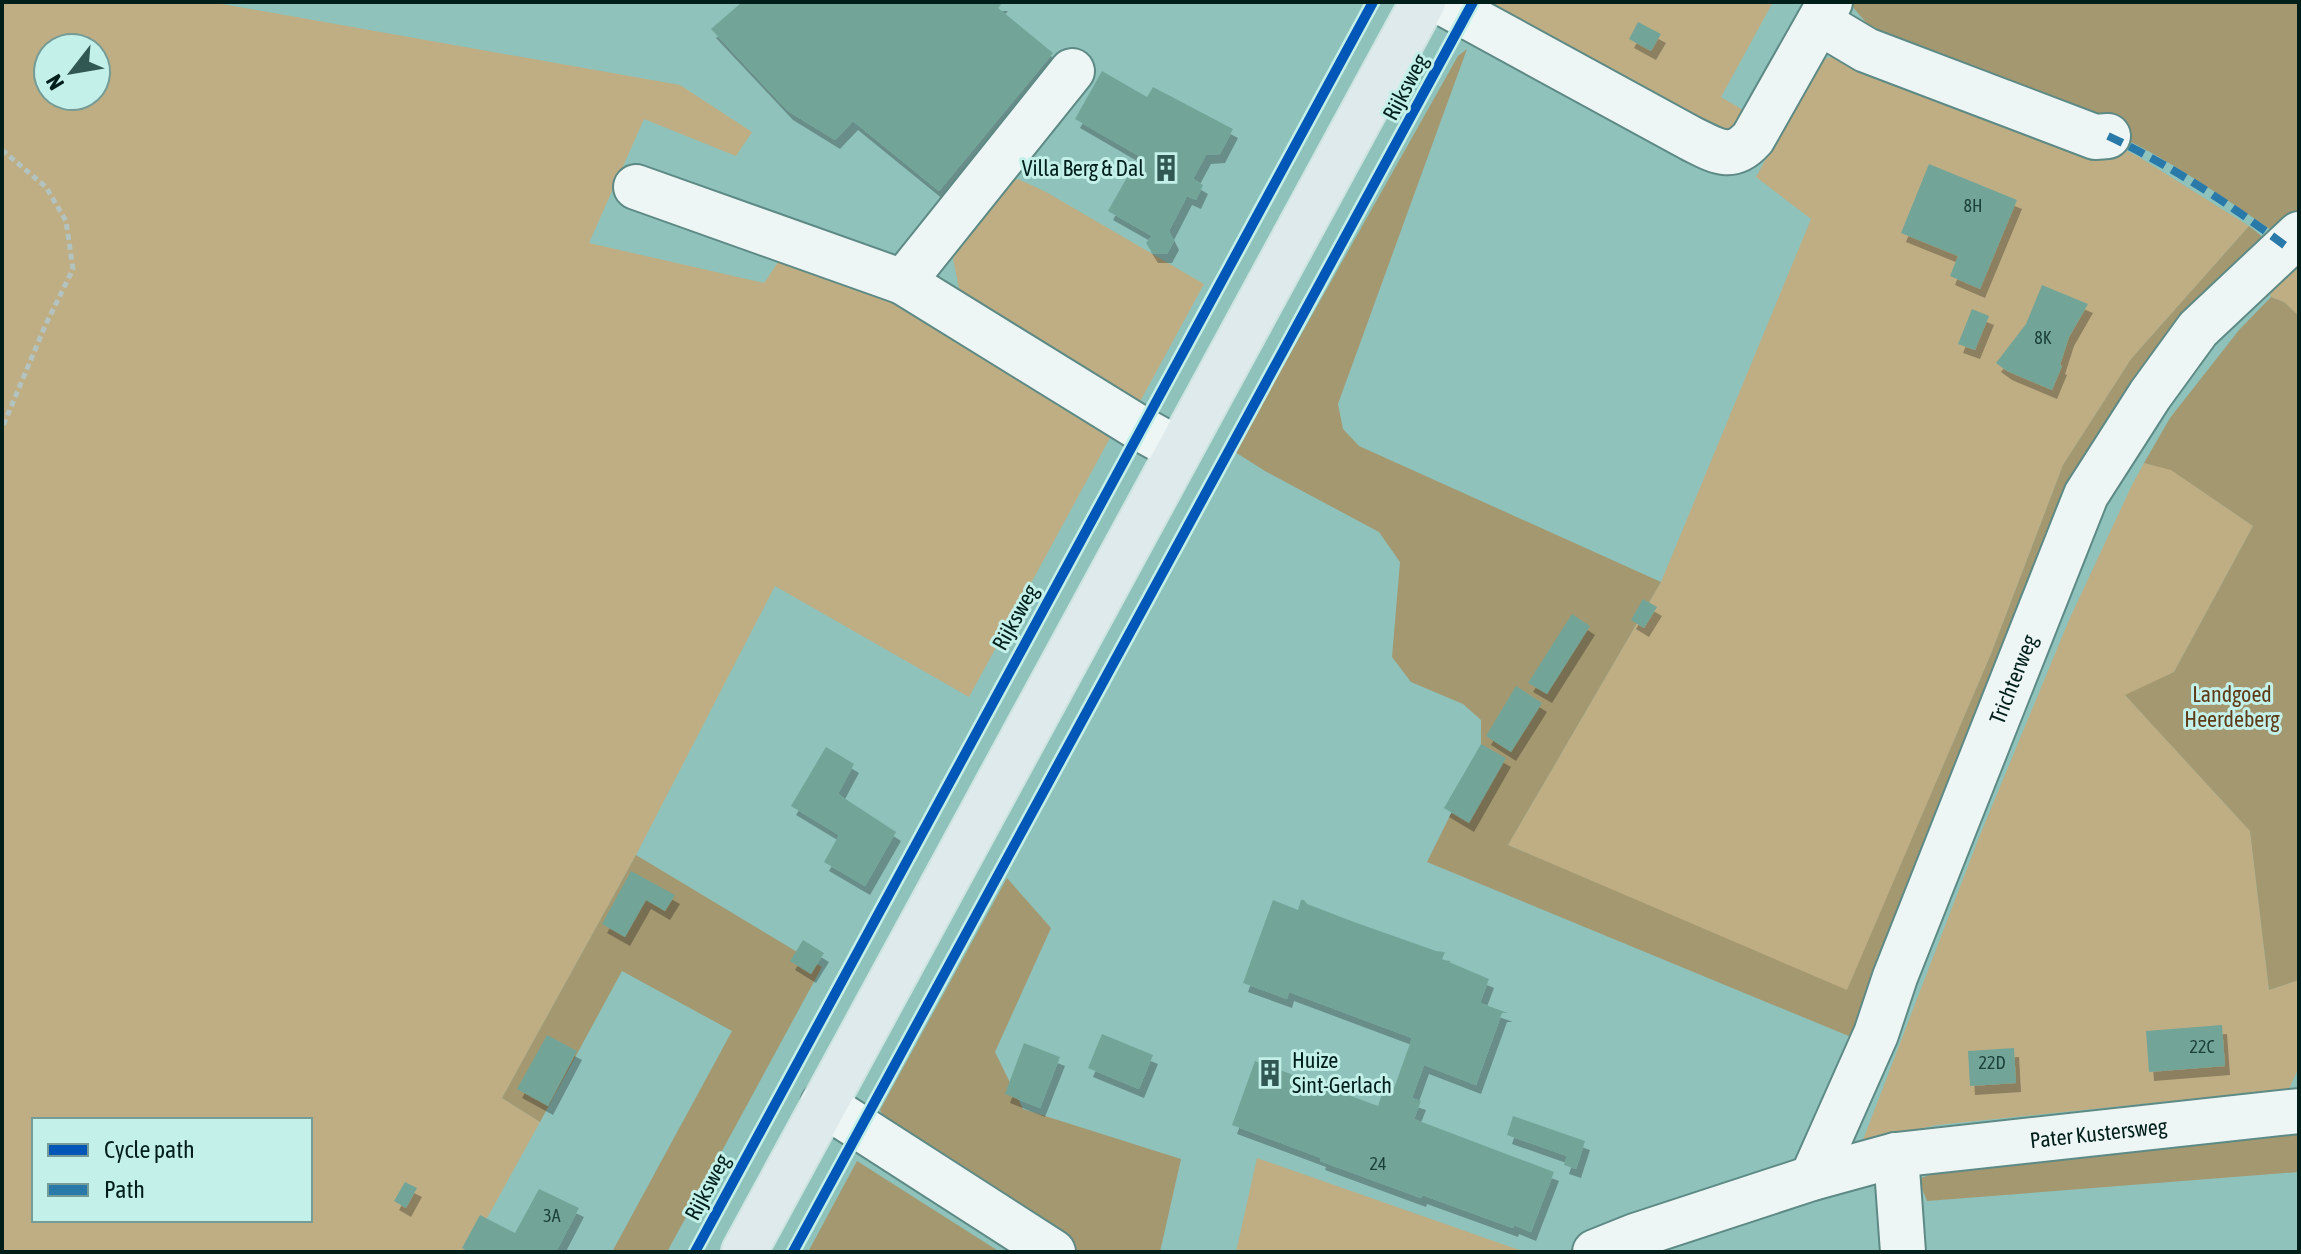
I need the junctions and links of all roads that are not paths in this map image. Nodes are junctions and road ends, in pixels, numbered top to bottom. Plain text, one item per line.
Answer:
1 (1423, 2) edge
2 (1441, 2) edge
3 (1825, 12) edge
4 (1072, 71) dead end
5 (2108, 136) dead end
6 (636, 187) dead end
7 (2299, 234) edge
8 (903, 282) junction
9 (1179, 450) junction
10 (823, 1104) junction
11 (2299, 1111) edge
12 (1896, 1155) junction
13 (1812, 1178) junction
14 (744, 1252) edge
15 (1053, 1252) edge
16 (1595, 1252) edge
17 (1903, 1252) edge

1 - 9 main road, Rijksweg
2 - 3 street
3 - 5 street
4 - 8 street
6 - 8 street
7 - 13 street, Trichterweg
8 - 9 street
9 - 10 main road, Rijksweg
10 - 14 main road, Rijksweg
10 - 15 street
11 - 12 street, Pater Kustersweg
12 - 13 street, Pater Kustersweg
12 - 17 street
13 - 16 street, Pater Kustersweg

